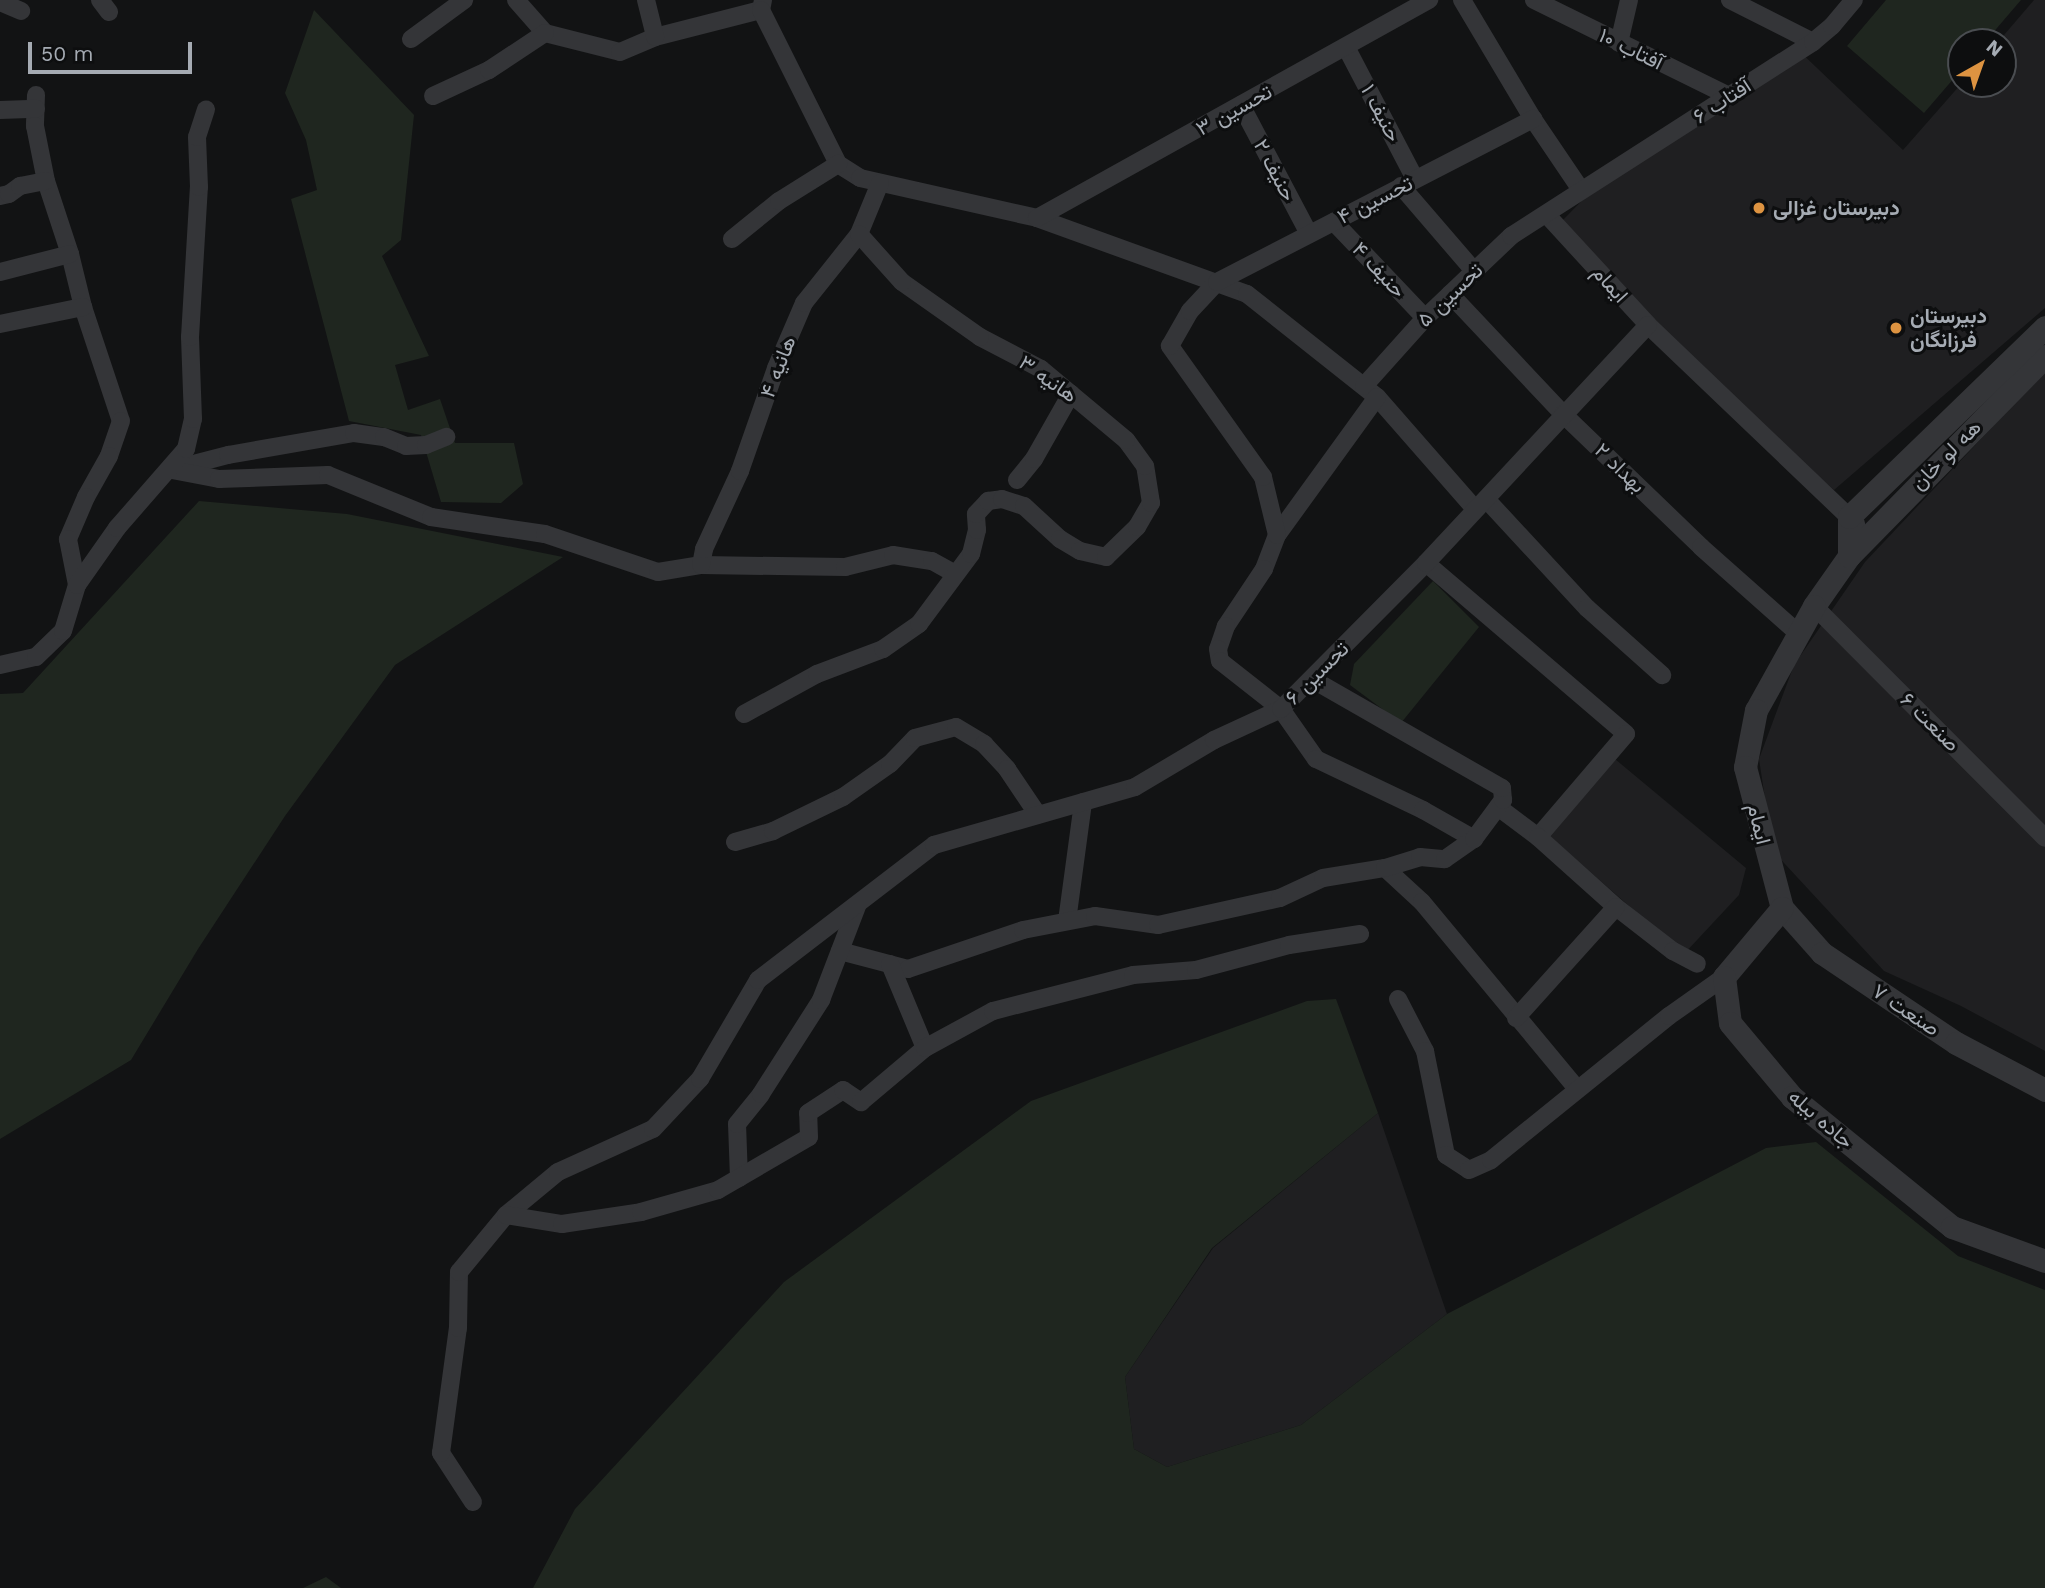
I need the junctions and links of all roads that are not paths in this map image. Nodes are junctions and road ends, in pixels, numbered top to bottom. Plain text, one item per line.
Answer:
1 (464, 0) edge
2 (516, 0) edge
3 (646, 0) edge
4 (1429, 0) edge
5 (1462, 0) edge
6 (1534, 0) edge
7 (1629, 0) edge
8 (1730, 0) edge
9 (1854, 0) edge
10 (0, 2) edge
11 (1749, 4) edge
12 (762, 5) edge
13 (20, 11) dead end
14 (545, 33) junction
15 (655, 37) junction
16 (411, 39) dead end
17 (1813, 42) junction
18 (1619, 43) junction
19 (1346, 47) junction
20 (433, 96) dead end
21 (1729, 96) junction
22 (1241, 106) junction
23 (206, 109) dead end
24 (0, 110) edge
25 (1533, 118) junction
26 (838, 164) junction
27 (46, 181) junction
28 (880, 183) junction
29 (1408, 183) junction
30 (1581, 190) junction
31 (0, 196) edge
32 (1547, 215) junction
33 (1037, 218) junction
34 (1334, 222) junction
35 (859, 234) junction
36 (1309, 234) junction
37 (732, 240) dead end
38 (70, 254) junction
39 (1474, 271) junction
40 (0, 272) edge
41 (1217, 282) junction
42 (1450, 294) junction
43 (83, 307) junction
44 (1424, 318) junction
45 (0, 324) edge
46 (1648, 325) junction
47 (2045, 327) edge
48 (2042, 364) edge
49 (1370, 392) junction
50 (1071, 394) junction
51 (1563, 414) junction
52 (446, 437) dead end
53 (172, 470) junction
54 (1017, 480) dead end
55 (1480, 504) junction
56 (1849, 517) junction
57 (1277, 535) junction
58 (1868, 535) junction
59 (1849, 556) junction
60 (1426, 563) junction
61 (701, 565) junction
62 (955, 574) junction
63 (77, 585) junction
64 (1814, 606) junction
65 (1798, 633) junction
66 (0, 665) edge
67 (1662, 675) dead end
68 (1312, 679) junction
69 (1281, 709) junction
70 (744, 713) dead end
71 (1083, 802) junction
72 (1498, 807) junction
73 (1038, 815) junction
74 (1538, 837) junction
75 (2045, 838) edge
76 (1474, 839) junction
77 (735, 842) dead end
78 (1385, 868) junction
79 (858, 904) junction
80 (1616, 908) junction
81 (1782, 908) junction
82 (1067, 921) junction
83 (1360, 934) dead end
84 (840, 951) junction
85 (890, 964) junction
86 (1697, 964) dead end
87 (1724, 977) junction
88 (1398, 999) dead end
89 (1516, 1018) junction
90 (925, 1048) junction
91 (1577, 1089) junction
92 (2045, 1090) edge
93 (739, 1178) junction
94 (506, 1215) junction
95 (2045, 1261) edge
96 (472, 1502) dead end

1 - 16 street
2 - 14 street
3 - 15 street
4 - 19 street, تحسین ۳
5 - 25 street
6 - 18 street, آفتاب ۱۰
7 - 18 street
8 - 11 street
9 - 17 street, آفتاب ۶
10 - 13 street
11 - 17 street
12 - 15 street
12 - 26 street
14 - 15 street
14 - 20 street
17 - 21 street, آفتاب ۶
18 - 21 street, آفتاب ۱۰
19 - 22 street, تحسین ۳
19 - 29 street, حنیف ۱
21 - 30 street, آفتاب ۶
22 - 33 street, تحسین ۳
22 - 36 street, حنیف ۲
23 - 53 street
24 - 27 street
25 - 29 street, تحسین ۴
25 - 30 street
26 - 28 street
26 - 37 street
27 - 31 street
27 - 38 street
28 - 33 street
28 - 35 street, هانیه ۴
29 - 34 street, تحسین ۴
29 - 39 street, حنیف ۱
30 - 32 street
32 - 39 street, تحسین ۵
32 - 46 street, ایمام
33 - 41 street
34 - 36 street, تحسین ۴
34 - 44 street, حنیف ۴
35 - 50 street, هانیه ۳
35 - 61 street, هانیه ۴
36 - 41 street, تحسین ۴
38 - 40 street
38 - 43 street
39 - 42 street, تحسین ۵
41 - 49 street
41 - 57 street, تحسین ۴
42 - 44 street, تحسین ۵
42 - 51 street, بهداد ۲
43 - 45 street
43 - 63 street
44 - 49 street, تحسین ۵
46 - 51 street, تحسین ۶
46 - 56 street, ایمام
47 - 56 street
48 - 58 street, هه لو خان
49 - 55 street
49 - 57 street, تحسین ۵
50 - 54 street
50 - 62 street, هانیه ۳
51 - 55 street, تحسین ۶
51 - 65 street, بهداد ۲
52 - 53 street
53 - 61 street
53 - 63 street
55 - 60 street, تحسین ۶
55 - 67 street
56 - 58 street, ایمام
56 - 59 street
57 - 69 street, تحسین ۵
58 - 59 street, هه لو خان
59 - 64 street, ایمام
60 - 68 street, تحسین ۶
60 - 74 street
61 - 62 street
62 - 70 street
63 - 66 street
64 - 65 street, ایمام
64 - 75 street, صنعت ۶
65 - 81 street, ایمام
68 - 69 street, تحسین ۶
68 - 72 street
69 - 71 street, تحسین ۶
69 - 76 street, تحسین ۵
71 - 73 street, تحسین ۶
71 - 82 street
72 - 74 street
72 - 76 street
73 - 77 street
73 - 79 street, تحسین ۶
74 - 80 street
76 - 78 street
78 - 82 street
78 - 89 street
79 - 84 street
79 - 94 street, تحسین ۶
80 - 86 street
80 - 89 street
81 - 87 street
81 - 92 street, صنعت ۷
82 - 85 street
83 - 90 street
84 - 85 street
84 - 93 street
85 - 90 street
87 - 91 street
87 - 95 street, جاده بیله
88 - 91 street
89 - 91 street
90 - 93 street
93 - 94 street
94 - 96 street, تحسین ۶

